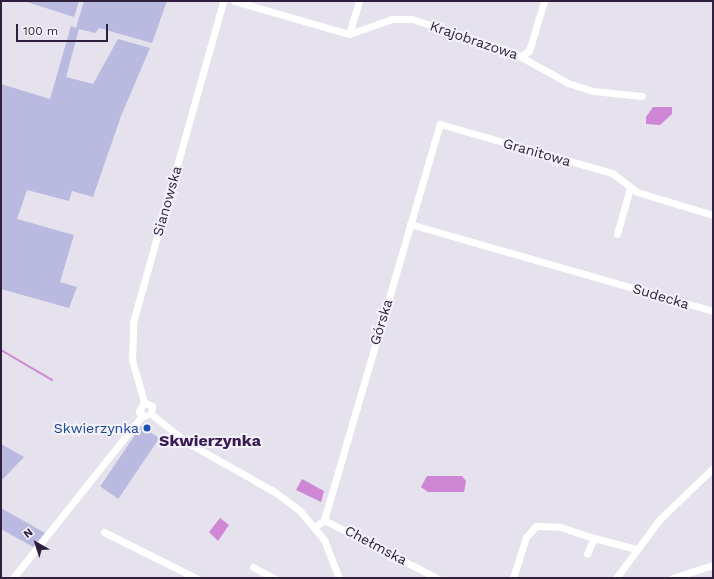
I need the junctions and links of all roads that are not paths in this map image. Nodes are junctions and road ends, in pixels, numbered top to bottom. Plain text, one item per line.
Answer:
1 (223, 1) edge
2 (234, 1) edge
3 (358, 1) edge
4 (544, 1) edge
5 (349, 34) junction
6 (522, 56) junction
7 (642, 96) dead end
8 (440, 124) joint
9 (630, 188) junction
10 (713, 215) edge
11 (410, 224) junction
12 (617, 234) dead end
13 (713, 312) edge
14 (144, 402) junction
15 (151, 414) junction
16 (142, 416) junction
17 (712, 469) edge
18 (324, 520) junction
19 (315, 527) junction
20 (104, 532) dead end
21 (594, 538) junction
22 (636, 549) junction
23 (587, 554) dead end
24 (713, 565) edge
25 (253, 567) dead end
26 (12, 578) edge
27 (196, 578) edge
28 (274, 578) edge
29 (339, 578) edge
30 (437, 578) edge
31 (513, 578) edge
32 (616, 578) edge
33 (672, 578) edge

1 - 14 street, Sianowska
2 - 5 street
3 - 5 street
4 - 6 street
5 - 6 street, Krajobrazowa
6 - 7 street, Krajobrazowa
8 - 9 street, Granitowa
8 - 11 street, Górska
9 - 10 street
9 - 12 street
11 - 13 street, Sudecka
11 - 18 street, Górska
14 - 15 street
14 - 16 street
15 - 16 street
15 - 19 street
16 - 26 street
17 - 22 street
18 - 19 street
18 - 30 street, Chełmska
19 - 29 street
20 - 27 street
21 - 22 street
21 - 23 street
21 - 31 street
22 - 32 street
24 - 33 street
25 - 28 street

